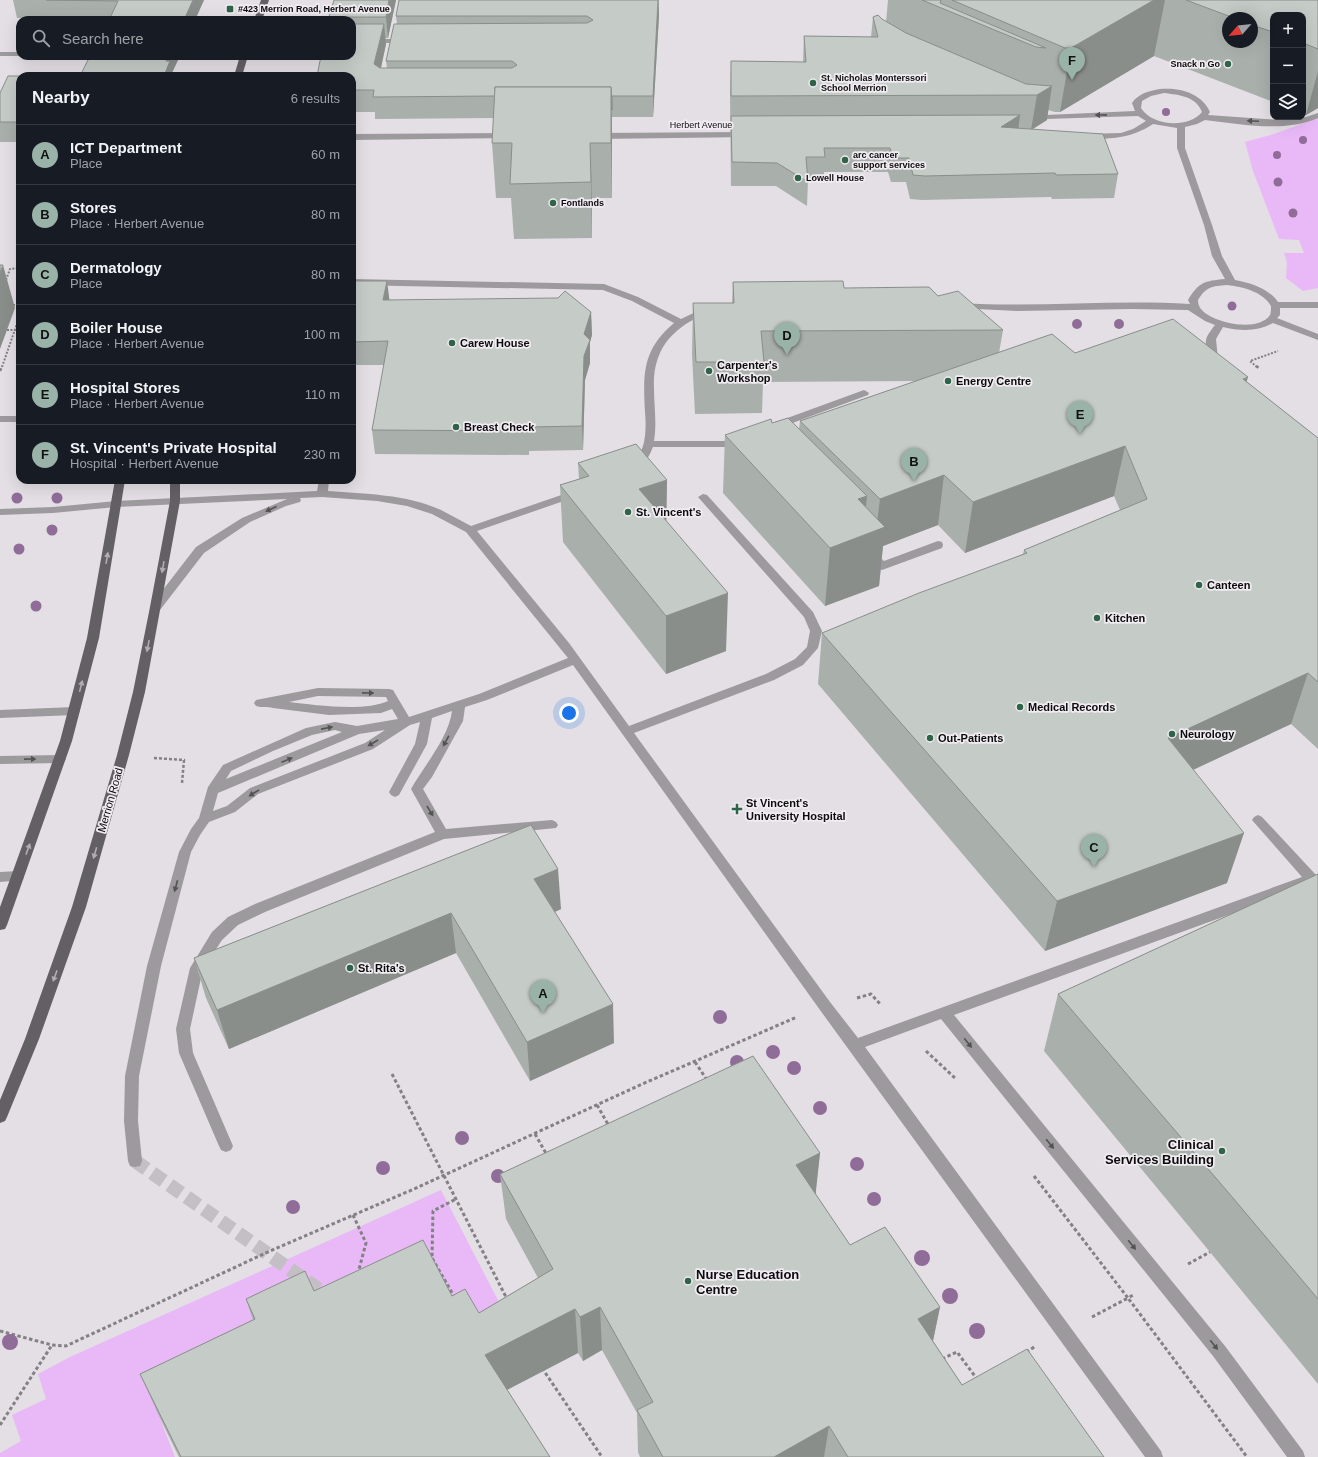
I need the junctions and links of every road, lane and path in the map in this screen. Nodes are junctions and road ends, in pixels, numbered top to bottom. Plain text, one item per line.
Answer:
1 (265, 0) edge
2 (259, 16) edge
3 (356, 41) edge
4 (416, 41) edge
5 (0, 54) edge
6 (16, 54) edge
7 (243, 60) edge
8 (239, 72) edge
9 (1036, 108) edge
10 (1140, 113) junction
11 (1024, 115) edge
12 (1055, 116) junction
13 (1318, 116) edge
14 (1204, 117) junction
15 (1152, 121) junction
16 (1181, 125) junction
17 (757, 135) edge
18 (1076, 135) edge
19 (519, 136) edge
20 (591, 136) edge
21 (356, 137) edge
22 (16, 268) edge
23 (356, 282) edge
24 (1232, 282) junction
25 (4, 286) edge
26 (7, 305) dead end
27 (16, 305) edge
28 (952, 305) edge
29 (1275, 305) junction
30 (1318, 305) edge
31 (720, 306) edge
32 (1195, 307) junction
33 (1270, 319) junction
34 (681, 323) junction
35 (1220, 324) junction
36 (16, 327) edge
37 (7, 330) dead end
38 (15, 330) junction
39 (1318, 337) edge
40 (1225, 370) edge
41 (0, 371) edge
42 (864, 393) dead end
43 (0, 419) edge
44 (16, 419) edge
45 (766, 429) edge
46 (751, 434) edge
47 (649, 444) junction
48 (626, 472) edge
49 (119, 484) edge
50 (175, 484) edge
51 (323, 484) edge
52 (587, 489) edge
53 (322, 494) junction
54 (703, 497) dead end
55 (175, 500) junction
56 (116, 504) junction
57 (0, 512) edge
58 (470, 530) junction
59 (938, 545) dead end
60 (865, 550) edge
61 (156, 608) junction
62 (575, 660) junction
63 (396, 702) junction
64 (459, 705) junction
65 (74, 711) junction
66 (0, 714) edge
67 (427, 715) junction
68 (406, 722) junction
69 (357, 730) junction
70 (628, 731) junction
71 (123, 755) junction
72 (60, 758) junction
73 (0, 760) edge
74 (182, 789) dead end
75 (212, 790) junction
76 (395, 792) dead end
77 (205, 819) junction
78 (1258, 820) dead end
79 (552, 825) dead end
80 (443, 834) junction
81 (18, 876) junction
82 (0, 877) edge
83 (0, 925) edge
84 (825, 1006) junction
85 (944, 1013) junction
86 (902, 1028) junction
87 (855, 1045) junction
88 (695, 1062) junction
89 (392, 1074) dead end
90 (707, 1081) edge
91 (960, 1083) dead end
92 (597, 1105) junction
93 (1, 1112) edge
94 (612, 1131) edge
95 (535, 1134) junction
96 (226, 1146) dead end
97 (550, 1159) edge
98 (135, 1161) dead end
99 (1033, 1174) dead end
100 (444, 1175) junction
101 (456, 1199) junction
102 (352, 1215) junction
103 (356, 1279) edge
104 (1128, 1298) dead end
105 (458, 1303) edge
106 (510, 1304) edge
107 (0, 1331) edge
108 (52, 1345) junction
109 (542, 1367) edge
110 (0, 1425) edge
111 (602, 1457) edge
112 (1155, 1457) edge
113 (1297, 1457) edge

1 - 2 main road
3 - 4 street
5 - 6 street
7 - 8 main road
9 - 12 street
10 -> 12 street
10 - 14 street
10 - 15 street
11 - 12 street
13 -> 14 street
14 - 16 street
15 - 16 street
15 - 18 street
16 - 24 street
17 - 20 street, Herbert Avenue
19 - 21 street
22 - 25 path
23 - 34 street
24 - 29 street
24 - 32 street
26 - 27 path
28 - 32 street
29 - 30 street
29 - 33 street
31 - 34 street
32 - 35 street
33 - 35 street
33 - 39 street
34 - 47 street
35 - 40 street
36 - 38 path
37 - 38 path
38 - 41 path
42 - 45 street
43 - 44 street
46 - 47 street
47 - 48 street
49 - 56 main road
50 - 55 main road, Merrion Road
51 - 53 street
52 - 58 street
53 - 55 street
53 - 58 street
53 -> 61 street
54 - 70 street
55 - 56 street
55 -> 61 main road, Merrion Road
56 - 57 street
65 -> 56 main road
58 - 62 street
59 - 60 street
61 -> 71 main road, Merrion Road
62 - 64 street
62 - 70 street
63 -> 63 street
63 - 68 street
64 - 67 street
64 -> 80 street
65 - 66 street
65 - 72 main road
67 - 68 street
67 - 76 street
68 - 69 street
68 -> 77 street
75 -> 69 street
75 -> 69 street
70 - 84 street
71 - 74 path
71 -> 93 main road, Merrion Road
73 -> 72 street
81 -> 72 main road
75 - 77 street
77 -> 98 street
78 - 85 street
79 - 80 street
80 - 96 street
81 - 82 street
81 - 83 main road
84 - 86 path
84 - 87 street
84 - 88 path
85 - 86 street
85 -> 113 street
86 - 87 street
86 - 91 path
87 - 112 street
88 - 90 path
88 - 92 path
89 - 100 path
92 - 94 path
92 - 95 path
95 - 97 path
95 - 100 path
99 - 104 path
100 - 101 path
100 - 102 path
101 - 105 path
101 - 106 path
102 - 103 path
102 - 108 path
107 - 108 path
108 - 110 path
109 - 111 path

